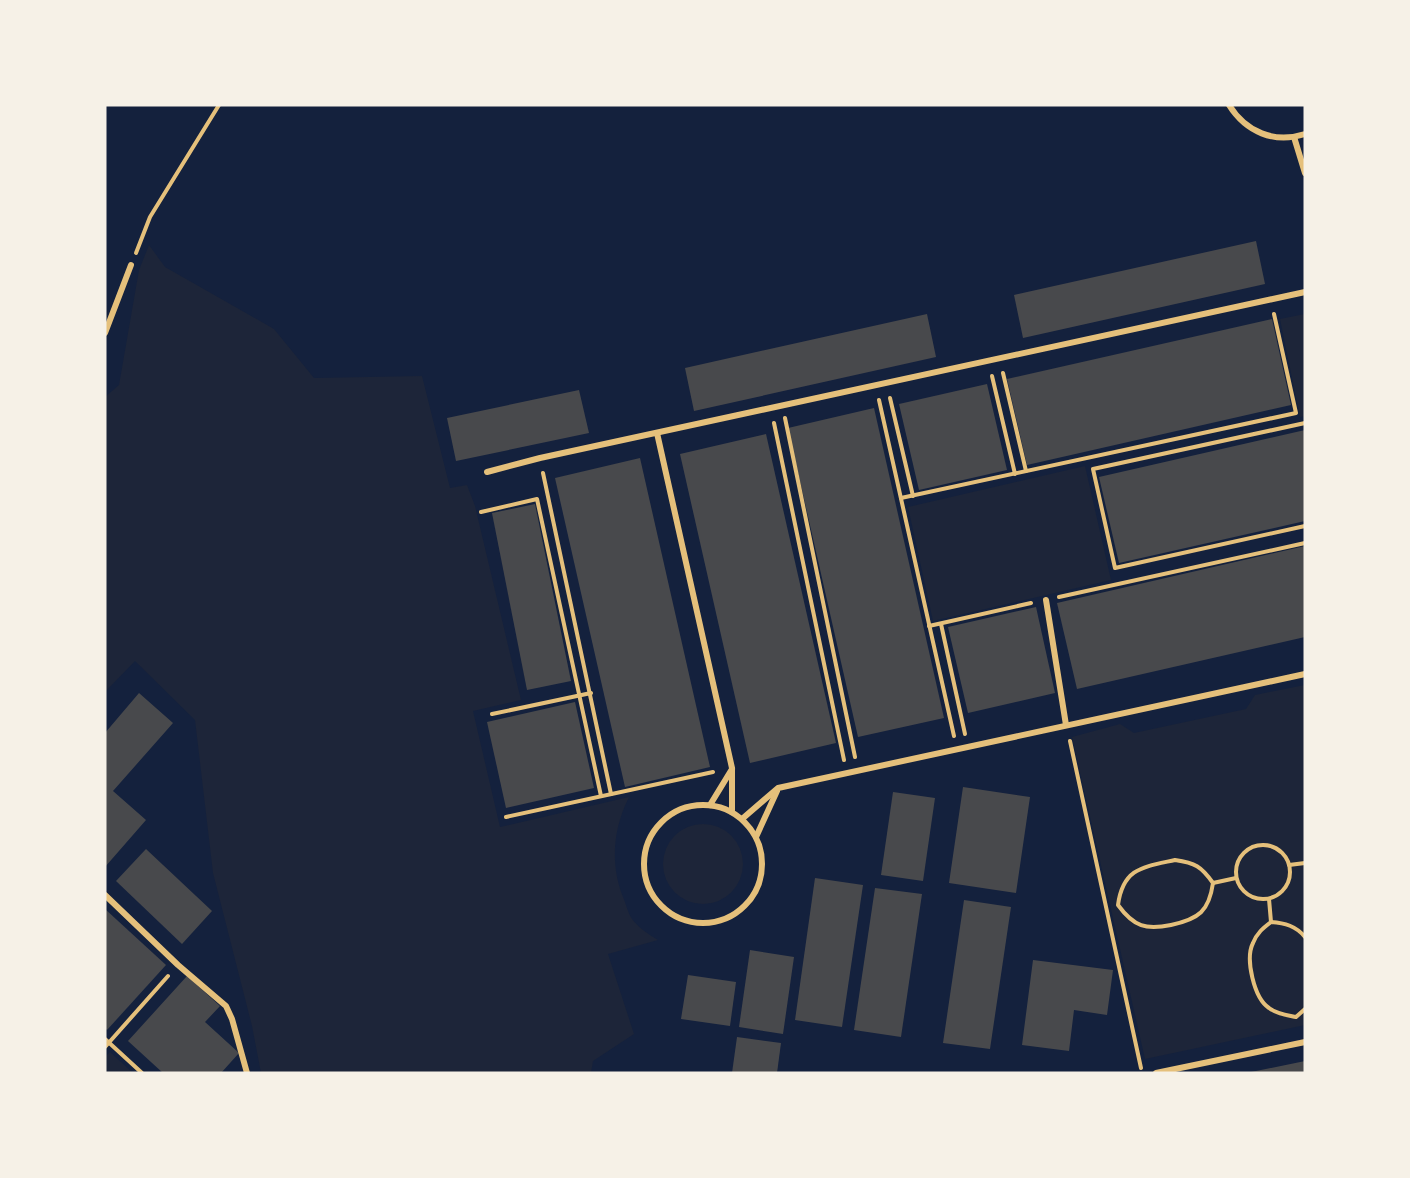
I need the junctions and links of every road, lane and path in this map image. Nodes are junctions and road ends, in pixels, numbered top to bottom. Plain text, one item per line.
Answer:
1 (219, 105) edge
2 (1229, 105) edge
3 (1305, 134) edge
4 (1294, 137) junction
5 (1305, 173) edge
6 (131, 265) joint
7 (1305, 292) edge
8 (1271, 299) junction
9 (105, 333) edge
10 (999, 358) junction
11 (988, 360) junction
12 (887, 383) junction
13 (876, 385) junction
14 (782, 406) junction
15 (771, 408) junction
16 (1305, 423) edge
17 (657, 433) junction
18 (540, 458) junction
19 (1026, 471) junction
20 (487, 472) dead end
21 (1015, 474) junction
22 (914, 496) junction
23 (901, 498) junction
24 (481, 512) dead end
25 (1305, 526) edge
26 (1305, 543) edge
27 (1046, 600) junction
28 (941, 624) junction
29 (929, 626) junction
30 (1305, 674) edge
31 (591, 693) junction
32 (580, 696) junction
33 (492, 714) dead end
34 (1066, 726) junction
35 (968, 747) junction
36 (957, 749) junction
37 (732, 768) junction
38 (857, 770) junction
39 (846, 773) junction
40 (778, 788) junction
41 (611, 794) junction
42 (601, 796) junction
43 (710, 805) junction
44 (732, 812) junction
45 (506, 817) dead end
46 (742, 819) junction
47 (756, 837) junction
48 (1305, 863) edge
49 (1289, 865) junction
50 (1236, 878) junction
51 (1213, 883) junction
52 (105, 895) edge
53 (1269, 899) junction
54 (1118, 905) junction
55 (1107, 907) junction
56 (1271, 922) junction
57 (1305, 937) edge
58 (178, 965) junction
59 (1305, 1009) edge
60 (105, 1039) edge
61 (1305, 1041) edge
62 (109, 1043) junction
63 (105, 1047) edge
64 (142, 1073) edge
65 (247, 1073) edge
66 (1143, 1073) edge
67 (1156, 1073) edge

1 - 6 path
2 - 4 street
3 - 4 street
4 - 5 street
6 - 9 street
7 - 8 street
8 - 10 street
8 - 19 path
10 - 11 street
10 - 19 path
11 - 12 street
11 - 21 path
12 - 13 street
12 - 22 path
13 - 14 street
13 - 23 path
14 - 15 street
14 - 38 path
15 - 17 street
15 - 39 path
16 - 25 path
17 - 18 street
17 - 37 street
18 - 20 street
18 - 31 path
19 - 21 path
21 - 22 path
22 - 23 path
23 - 29 path
24 - 32 path
26 - 27 path
27 - 28 path
27 - 34 street
28 - 29 path
28 - 35 path
29 - 36 path
30 - 34 street
31 - 32 path
31 - 41 path
32 - 33 path
32 - 42 path
34 - 35 street
34 - 55 path
35 - 36 street
36 - 38 street
37 - 41 path
37 - 43 street
37 - 44 street
38 - 39 street
39 - 40 street
40 - 46 street
40 - 47 street
41 - 42 path
42 - 45 path
43 - 44 street
43 - 47 street
44 - 46 street
46 - 47 street
48 - 49 path
49 - 50 path
49 - 53 path
50 - 51 path
50 - 53 path
51 - 54 path
51 - 54 path
52 - 58 street
53 - 56 path
54 - 55 path
55 - 66 path
56 - 57 path
56 - 59 path
58 - 62 path
58 - 65 street
60 - 62 path
61 - 67 street
62 - 63 path
62 - 64 path

